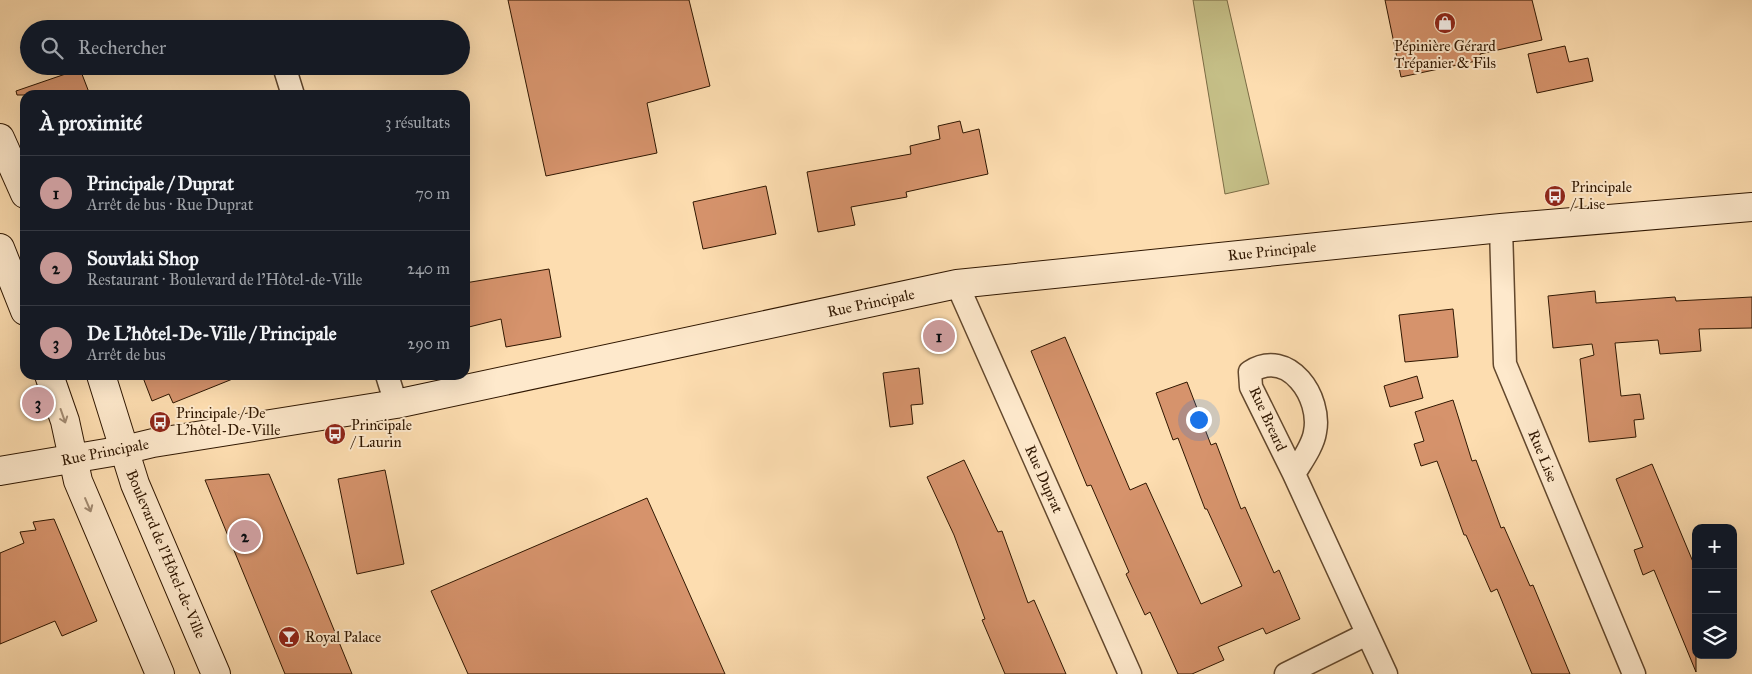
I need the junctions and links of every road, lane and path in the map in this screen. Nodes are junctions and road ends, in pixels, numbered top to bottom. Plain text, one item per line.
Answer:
1 (287, 75) edge
2 (291, 90) edge
3 (0, 138) edge
4 (20, 183) edge
5 (1752, 207) edge
6 (1501, 228) junction
7 (0, 248) edge
8 (957, 284) junction
9 (20, 298) edge
10 (51, 380) edge
11 (103, 380) edge
12 (389, 380) edge
13 (396, 404) junction
14 (124, 450) junction
15 (74, 458) junction
16 (0, 470) edge
17 (1294, 474) dead end
18 (1367, 634) junction
19 (160, 674) edge
20 (216, 674) edge
21 (1130, 674) edge
22 (1286, 674) edge
23 (1386, 674) edge
24 (1634, 674) edge

1 - 2 street
3 - 4 street
5 - 6 street, Rue Principale
6 - 8 street, Rue Principale
6 - 24 street, Rue Lise
7 - 9 street
8 - 13 street, Rue Principale
8 - 21 street, Rue Duprat
10 -> 15 street
11 - 14 street, Boulevard de l'Hôtel-de-Ville
12 - 13 street
13 - 14 street, Rue Principale
14 - 15 street, Rue Principale
14 - 20 street, Boulevard de l'Hôtel-de-Ville
15 - 16 street, Rue Principale
15 -> 19 street
17 - 18 street
18 - 22 street
18 - 23 street

